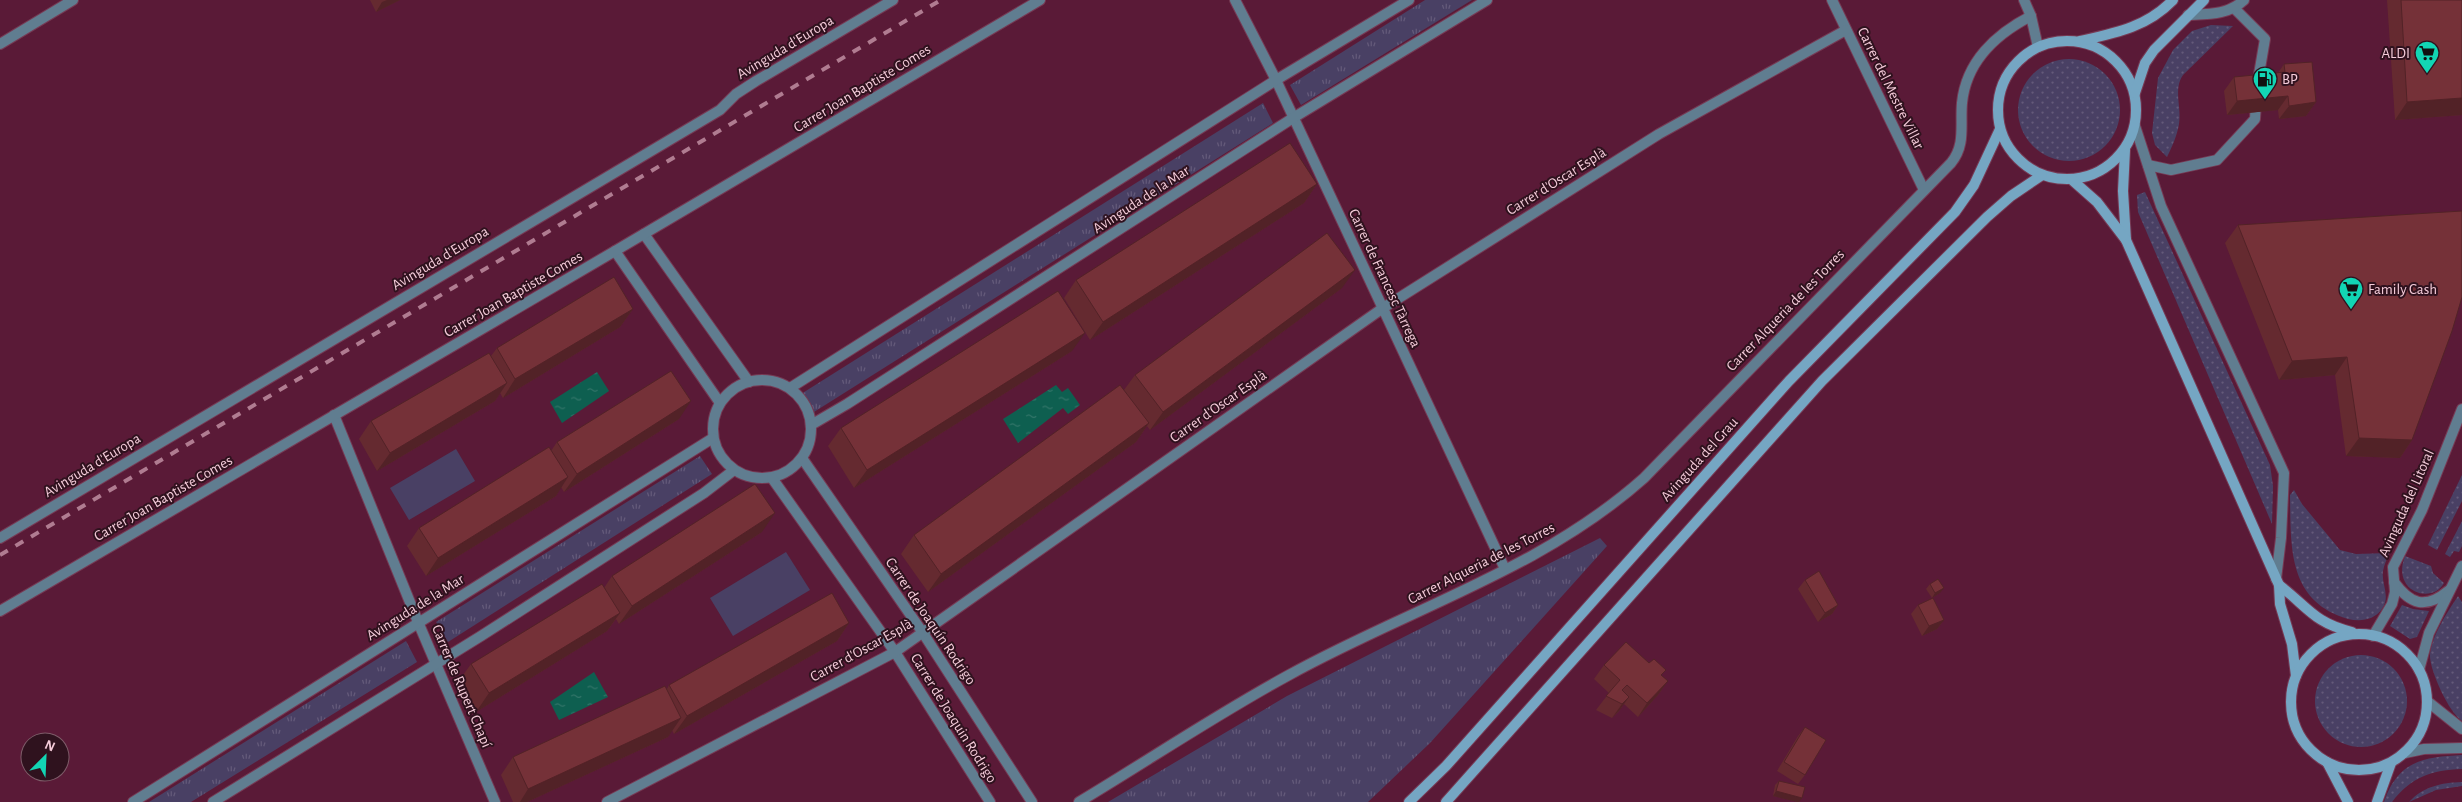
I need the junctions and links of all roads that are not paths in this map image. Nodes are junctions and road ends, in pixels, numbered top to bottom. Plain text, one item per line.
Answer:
1 (73, 0) edge
2 (893, 0) edge
3 (1040, 0) edge
4 (1235, 0) edge
5 (1409, 0) edge
6 (1487, 0) edge
7 (1832, 0) edge
8 (2024, 0) edge
9 (2174, 0) edge
10 (2204, 0) edge
11 (2244, 0) edge
12 (2235, 9) junction
13 (2188, 15) junction
14 (2031, 16) junction
15 (1846, 30) junction
16 (2080, 42) junction
17 (0, 44) edge
18 (2038, 47) junction
19 (1276, 80) junction
20 (2134, 93) junction
21 (1293, 118) junction
22 (2135, 126) junction
23 (2000, 129) junction
24 (2125, 150) junction
25 (2148, 165) junction
26 (2042, 175) junction
27 (2070, 179) junction
28 (1924, 190) junction
29 (644, 234) junction
30 (2126, 240) junction
31 (615, 252) junction
32 (1383, 308) junction
33 (749, 382) junction
34 (790, 388) junction
35 (720, 403) junction
36 (2462, 409) edge
37 (334, 415) junction
38 (811, 425) junction
39 (713, 438) junction
40 (802, 458) junction
41 (734, 470) junction
42 (772, 478) junction
43 (0, 538) edge
44 (2462, 566) edge
45 (1505, 569) junction
46 (2394, 581) junction
47 (2277, 582) junction
48 (2449, 590) junction
49 (0, 611) edge
50 (418, 622) junction
51 (923, 633) junction
52 (2358, 634) junction
53 (2373, 636) junction
54 (894, 652) junction
55 (436, 664) junction
56 (2419, 670) junction
57 (2296, 676) junction
58 (2427, 701) junction
59 (2462, 729) edge
60 (2462, 748) edge
61 (2405, 753) junction
62 (2327, 762) junction
63 (2391, 763) junction
64 (133, 802) edge
65 (213, 802) edge
66 (495, 802) edge
67 (607, 802) edge
68 (990, 802) edge
69 (1032, 802) edge
70 (1079, 802) edge
71 (1409, 802) edge
72 (1446, 802) edge
73 (2348, 802) edge
74 (2377, 802) edge

1 - 17 street
2 - 43 street, Avinguda d'Europa
3 - 29 street, Carrer Joan Baptiste Comes
4 - 19 street, Carrer de Francesc Tàrrega
5 - 19 street, Avinguda de la Mar
6 - 21 street, Avinguda de la Mar
7 - 15 street, Carrer del Mestre Villar
8 - 14 street
9 - 16 main road
10 - 13 main road
11 - 12 street
12 - 13 street
12 - 25 street
13 - 20 main road
14 - 18 street
14 - 28 street
15 - 28 street, Carrer del Mestre Villar
15 - 32 street, Carrer d'Oscar Esplà
16 - 18 main road
16 - 20 main road
18 - 23 main road
19 - 21 street, Carrer de Francesc Tàrrega
19 - 34 street, Avinguda de la Mar
20 - 22 main road
21 - 32 street, Carrer de Francesc Tàrrega
21 - 38 street, Avinguda de la Mar
22 - 24 main road
22 - 25 street
23 - 26 main road
23 - 71 main road, Avinguda del Grau
24 - 27 main road
24 - 30 main road
25 - 47 street
26 - 27 main road
26 - 72 main road
27 - 30 main road
28 - 45 street, Carrer Alqueria de les Torres
29 - 31 street, Carrer Joan Baptiste Comes
29 - 33 street
30 - 47 main road
31 - 35 street
31 - 37 street, Carrer Joan Baptiste Comes
32 - 45 street, Carrer de Francesc Tàrrega
32 - 51 street, Carrer d'Oscar Esplà
33 - 34 street
33 - 35 street
34 - 38 street
35 - 39 street
36 - 46 street, Avinguda del Litoral
37 - 49 street, Carrer Joan Baptiste Comes
37 - 50 street, Carrer de Rupert Chapí
38 - 40 street
39 - 41 street
39 - 50 street, Avinguda de la Mar
40 - 42 street
40 - 51 street, Carrer de Joaquín Rodrigo
41 - 42 street
41 - 55 street
42 - 54 street, Carrer de Joaquin Rodrigo
44 - 48 street
45 - 70 street, Carrer Alqueria de les Torres
46 - 48 street
46 - 53 street, Avinguda del Litoral
47 - 52 main road
47 - 57 main road
48 - 56 street
50 - 55 street, Carrer de Rupert Chapí
50 - 64 street, Avinguda de la Mar
51 - 54 street, Carrer d'Oscar Esplà
51 - 69 street, Carrer de Joaquín Rodrigo
52 - 53 main road
52 - 57 main road
53 - 56 main road
54 - 67 street, Carrer d'Oscar Esplà
54 - 68 street, Carrer de Joaquin Rodrigo
55 - 65 street
55 - 66 street, Carrer de Rupert Chapí
56 - 58 main road
57 - 62 main road
58 - 59 street
58 - 61 main road
60 - 61 street
61 - 63 main road
62 - 63 main road
62 - 73 main road
63 - 74 main road

